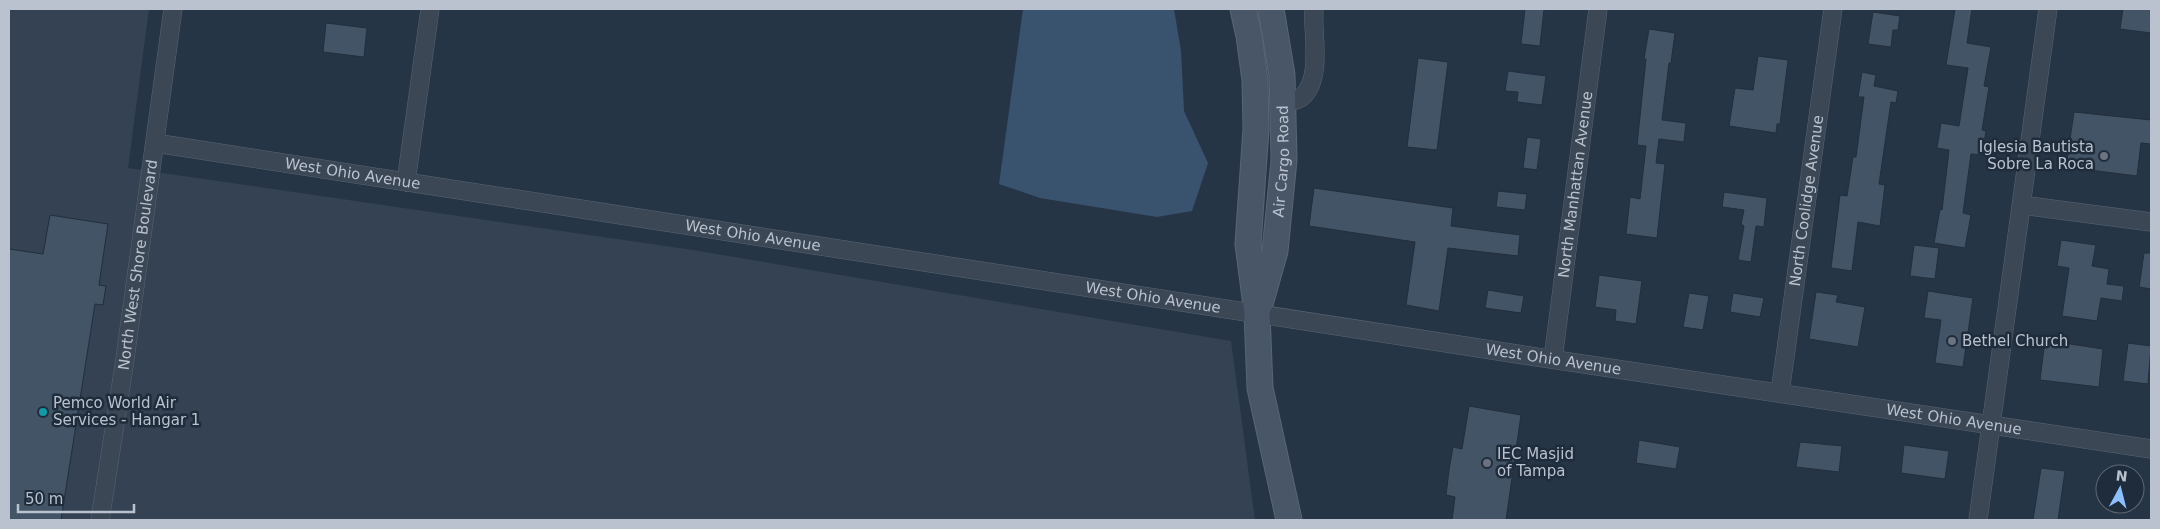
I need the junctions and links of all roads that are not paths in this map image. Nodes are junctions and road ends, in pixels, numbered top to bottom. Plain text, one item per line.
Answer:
1 (173, 9) edge
2 (430, 9) edge
3 (1243, 9) edge
4 (1271, 9) edge
5 (1314, 9) edge
6 (1598, 9) edge
7 (1832, 9) edge
8 (2048, 9) edge
9 (1284, 104) junction
10 (155, 143) junction
11 (406, 182) junction
12 (2022, 205) junction
13 (2151, 222) edge
14 (1257, 313) junction
15 (1553, 359) junction
16 (1780, 393) junction
17 (1992, 425) junction
18 (2151, 449) edge
19 (100, 520) edge
20 (1289, 520) edge
21 (1978, 520) edge

1 - 10 street, North West Shore Boulevard
2 - 11 street
3 - 14 street, Air Cargo Road
4 - 9 street, Air Cargo Road
5 - 9 street
6 - 15 street, North Manhattan Avenue
7 - 16 street, North Coolidge Avenue
8 - 12 street
9 - 14 street, Air Cargo Road
10 - 11 street, West Ohio Avenue
10 - 19 street, North West Shore Boulevard
11 - 14 street, West Ohio Avenue
12 - 13 street
12 - 17 street
14 - 15 street, West Ohio Avenue
14 - 20 street, Air Cargo Road
15 - 16 street, West Ohio Avenue
16 - 17 street, West Ohio Avenue
17 - 18 street, West Ohio Avenue
17 - 21 street

